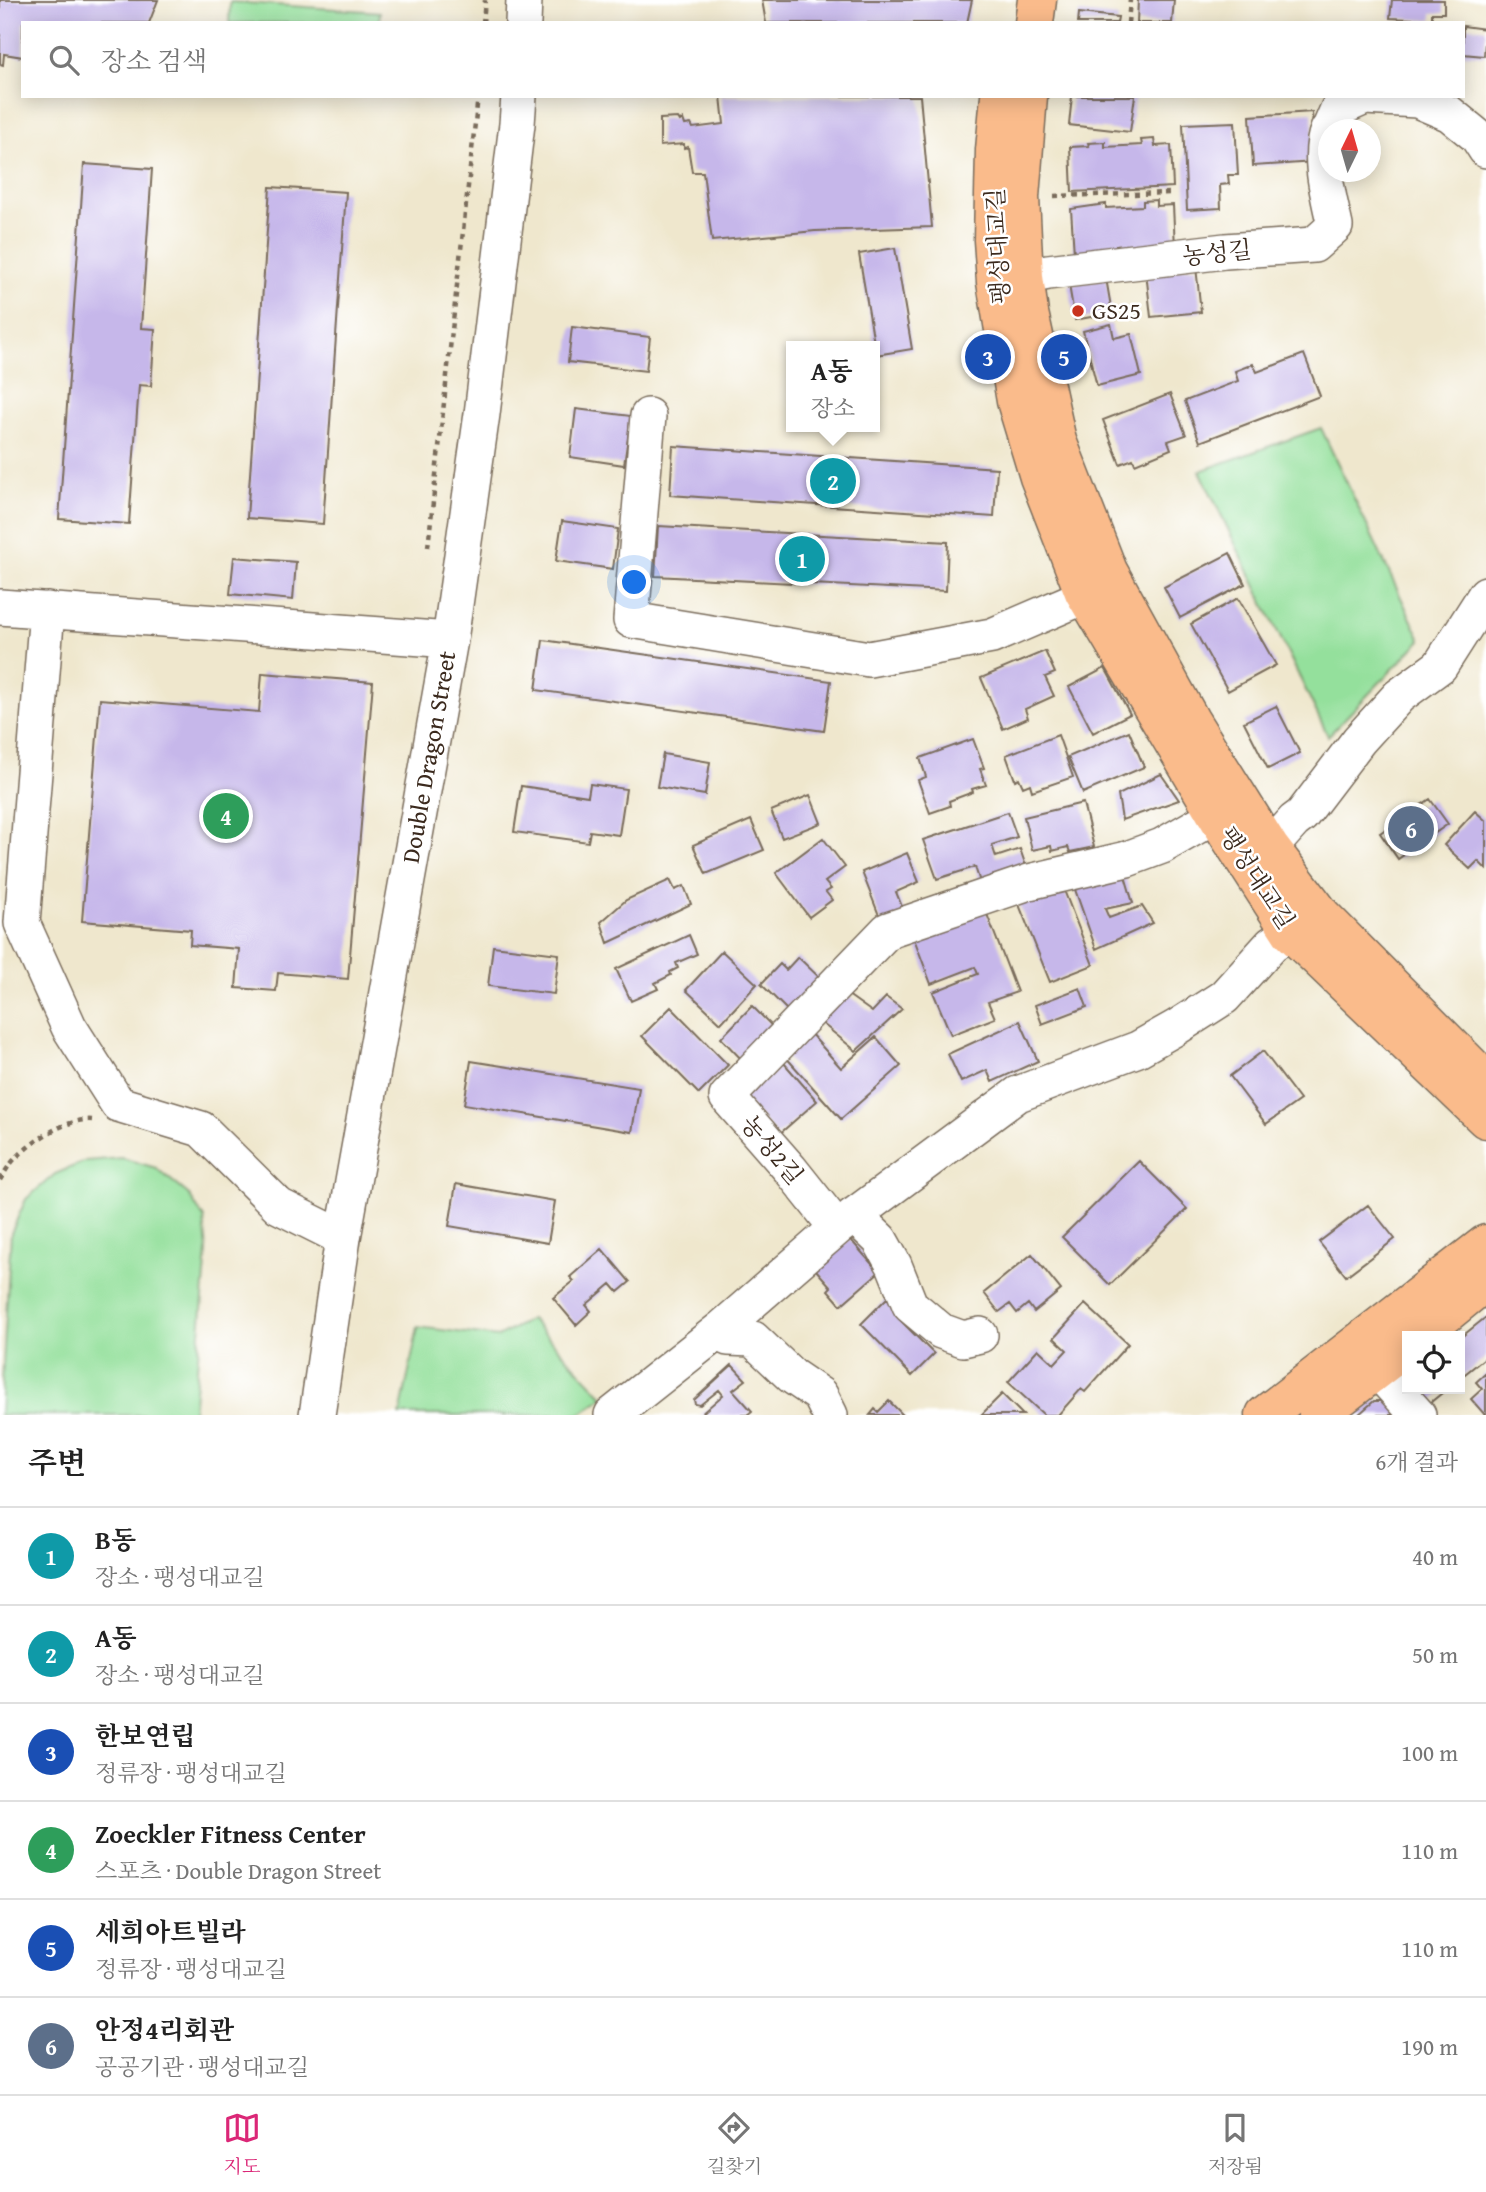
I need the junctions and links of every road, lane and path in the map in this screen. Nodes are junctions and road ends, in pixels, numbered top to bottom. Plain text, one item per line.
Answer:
1 (485, 0) edge
2 (524, 0) edge
3 (1011, 0) edge
4 (1037, 0) edge
5 (1130, 0) edge
6 (483, 21) edge
7 (523, 21) edge
8 (1008, 21) edge
9 (1034, 21) edge
10 (1128, 21) edge
11 (478, 98) edge
12 (519, 98) edge
13 (1000, 98) edge
14 (1028, 98) edge
15 (1363, 98) edge
16 (1383, 98) edge
17 (1334, 119) edge
18 (1486, 150) edge
19 (1327, 182) edge
20 (1171, 193) dead end
21 (1049, 197) dead end
22 (1010, 280) junction
23 (648, 416) dead end
24 (427, 556) dead end
25 (1098, 584) junction
26 (1486, 594) edge
27 (0, 607) edge
28 (47, 610) junction
29 (450, 640) junction
30 (1216, 815) junction
31 (1257, 854) junction
32 (1292, 932) junction
33 (1486, 1081) edge
34 (1486, 1119) edge
35 (96, 1120) dead end
36 (0, 1180) edge
37 (845, 1222) junction
38 (343, 1238) junction
39 (1486, 1244) edge
40 (1486, 1281) edge
41 (722, 1328) junction
42 (1425, 1331) edge
43 (980, 1335) dead end
44 (1402, 1348) edge
45 (1366, 1359) junction
46 (317, 1415) edge
47 (612, 1415) edge
48 (830, 1415) edge
49 (1265, 1415) edge
50 (1318, 1415) edge
51 (1418, 1415) edge

1 - 6 path
2 - 7 street
3 - 8 main road
4 - 9 main road
5 - 10 path
11 - 24 path
12 - 29 street, Double Dragon Street
13 - 22 main road, 팽성대교길
14 - 22 main road
15 - 17 street, 농성길
16 - 18 street, 농성길
19 - 22 street, 농성길
20 - 21 path
22 - 25 main road, 팽성대교길
23 - 25 street
25 - 30 main road, 팽성대교길
25 - 31 main road
26 - 31 street
27 - 28 street
28 - 29 street
28 - 38 street
29 - 38 street, Double Dragon Street
30 - 31 main road, 팽성대교길
30 - 37 street, 농성2길
31 - 32 main road, 팽성대교길
31 - 33 main road, 팽성대교길
32 - 34 main road, 팽성대교길
32 - 37 street
35 - 36 path
37 - 41 street
37 - 43 street
38 - 46 street, Double Dragon Street
39 - 45 main road
40 - 42 main road
41 - 47 street
41 - 48 street
44 - 45 main road
45 - 49 main road
45 - 50 main road
45 - 51 street

